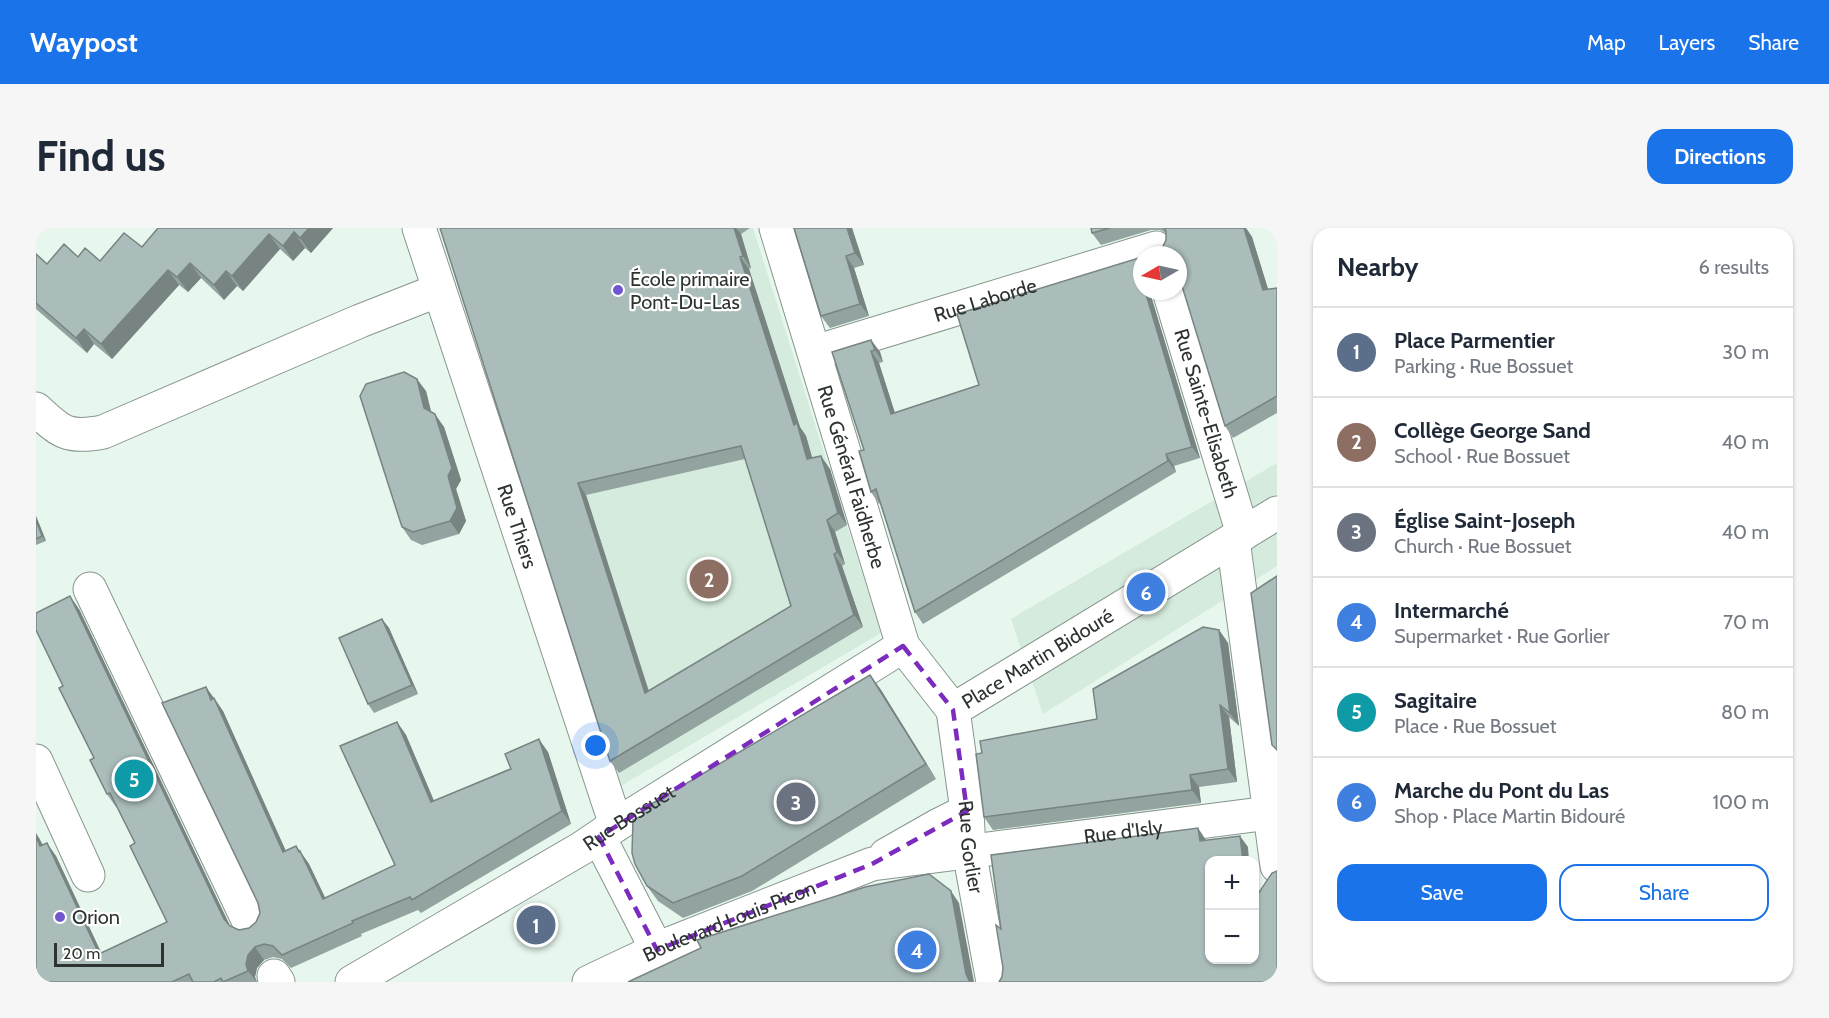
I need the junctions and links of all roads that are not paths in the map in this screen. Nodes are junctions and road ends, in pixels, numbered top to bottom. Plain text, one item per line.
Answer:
1 (419, 228) edge
2 (776, 228) edge
3 (1155, 244) edge
4 (439, 290) junction
5 (1172, 300) edge
6 (815, 352) junction
7 (36, 409) edge
8 (1277, 513) edge
9 (1238, 537) junction
10 (90, 589) dead end
11 (903, 646) junction
12 (953, 710) junction
13 (38, 774) edge
14 (967, 811) junction
15 (1274, 812) edge
16 (608, 831) junction
17 (969, 851) junction
18 (872, 864) junction
19 (1277, 866) edge
20 (87, 875) dead end
21 (250, 924) edge
22 (657, 950) junction
23 (352, 982) edge
24 (589, 982) edge
25 (993, 982) edge

1 - 4 street, Rue Thiers
2 - 6 street, Rue Général Faidherbe
3 - 6 street, Rue Laborde
4 - 7 street
4 - 16 street, Rue Thiers
5 - 9 street, Rue Sainte-Elisabeth
6 - 11 street, Rue Général Faidherbe
8 - 9 street, Place Martin Bidouré
9 - 12 street, Place Martin Bidouré
9 - 15 street, Rue Sainte-Elisabeth
10 - 21 street
11 - 12 street, Rue Général Faidherbe
11 - 16 street, Rue Bossuet
12 - 14 street, Rue Gorlier
13 - 20 street
14 - 17 street, Rue Gorlier
14 - 18 street, Boulevard Louis Picon
15 - 17 street, Rue d'Isly
15 - 19 street, Rue Sainte-Elisabeth
16 - 22 street, Rue Thiers
16 - 23 street, Rue Bossuet
17 - 18 street, Boulevard Louis Picon
17 - 25 street, Rue Gorlier
18 - 22 street, Boulevard Louis Picon
22 - 24 street, Boulevard Louis Picon

